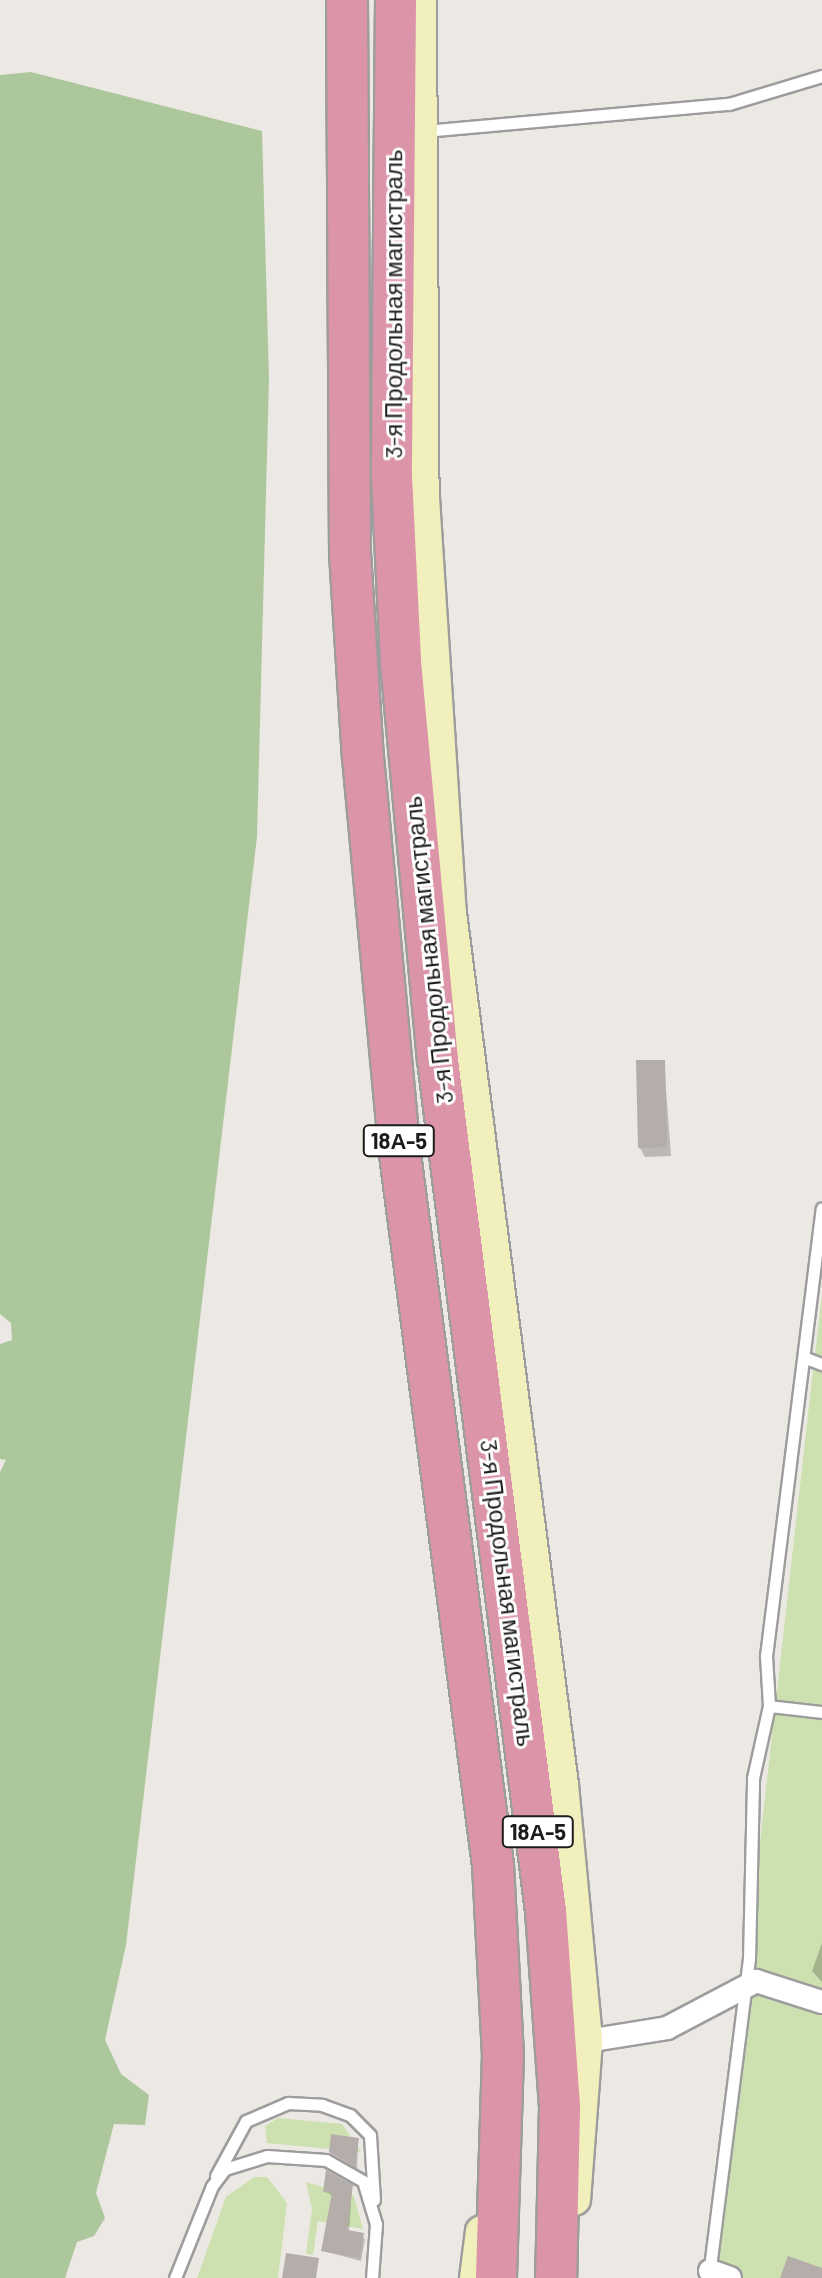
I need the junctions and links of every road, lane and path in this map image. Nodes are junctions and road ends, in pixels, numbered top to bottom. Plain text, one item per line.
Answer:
1 (347, 0) edge
2 (396, 0) edge
3 (421, 0) edge
4 (822, 76) edge
5 (420, 131) junction
6 (822, 1208) edge
7 (806, 1358) junction
8 (822, 1364) edge
9 (769, 1706) junction
10 (822, 1712) edge
11 (744, 1991) junction
12 (822, 2002) edge
13 (587, 2041) junction
14 (503, 2054) junction
15 (212, 2186) junction
16 (374, 2205) junction
17 (716, 2276) edge
18 (175, 2278) edge
19 (372, 2278) edge
20 (475, 2278) edge
21 (496, 2278) edge
22 (556, 2278) edge
23 (567, 2278) edge

1 - 14 highway, 3-я Продольная магистраль / 18А-5
2 - 22 highway, 3-я Продольная магистраль / 18А-5
3 - 5 street
4 - 5 lane
5 - 13 street
6 - 7 lane
7 - 8 lane
7 - 9 lane
9 - 10 lane
9 - 11 lane
11 - 12 street
11 - 13 street
11 - 17 lane
13 - 23 street
14 - 20 street
14 - 21 highway, 3-я Продольная магистраль / 18А-5
15 - 16 lane
15 - 16 lane
15 - 18 lane
16 - 19 lane

